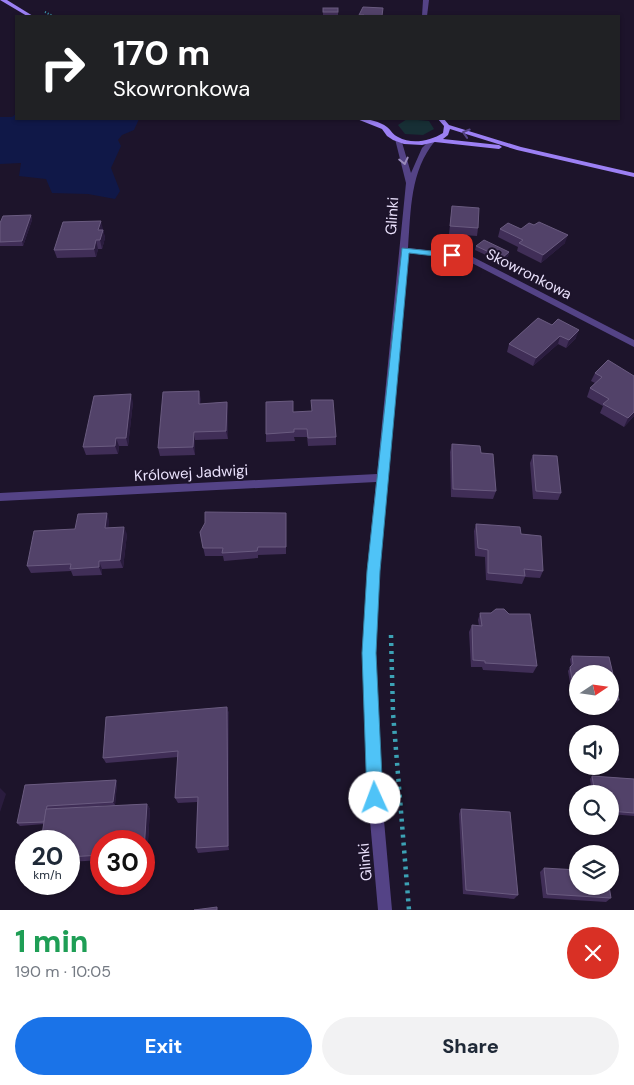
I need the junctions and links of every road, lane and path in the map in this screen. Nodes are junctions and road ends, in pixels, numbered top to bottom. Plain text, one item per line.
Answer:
1 (3, 0) edge
2 (426, 0) edge
3 (28, 15) edge
4 (425, 15) edge
5 (363, 120) edge
6 (387, 120) edge
7 (442, 120) edge
8 (447, 126) junction
9 (384, 128) junction
10 (398, 139) junction
11 (434, 140) junction
12 (519, 150) junction
13 (634, 175) edge
14 (410, 183) junction
15 (405, 250) junction
16 (634, 344) edge
17 (383, 478) junction
18 (0, 497) edge
19 (391, 632) dead end
20 (385, 910) edge
21 (409, 910) edge

1 - 3 main road
2 - 4 street
5 - 9 main road
6 - 9 main road
7 - 8 main road
8 - 11 main road
12 -> 8 main road
9 - 10 main road
10 - 11 main road
10 -> 14 street, Glinki
11 - 12 main road
11 - 14 street, Glinki
12 - 13 main road
14 - 15 street, Glinki
15 - 16 street, Skowronkowa
15 - 17 street, Glinki
17 - 18 street, Królowej Jadwigi
17 - 20 street, Glinki
19 - 21 path

